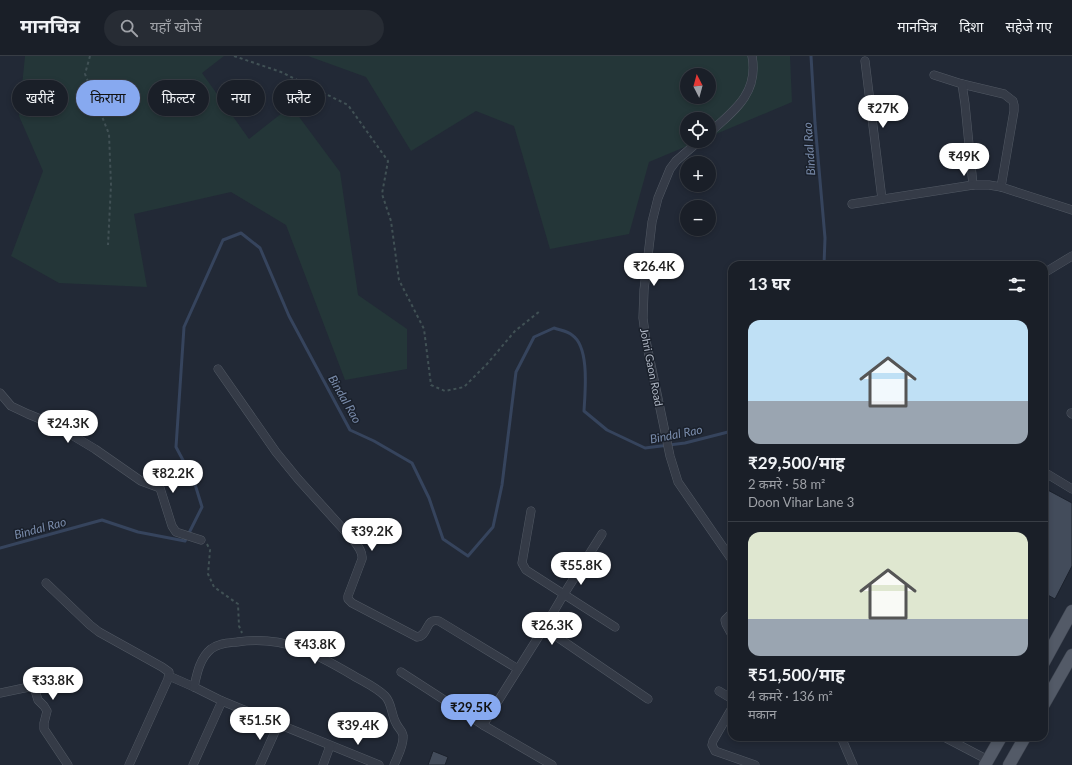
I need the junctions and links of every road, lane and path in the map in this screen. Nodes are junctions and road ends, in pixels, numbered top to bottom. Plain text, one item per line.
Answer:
1 (90, 56) edge
2 (234, 56) edge
3 (752, 56) edge
4 (866, 61) dead end
5 (934, 74) dead end
6 (962, 84) junction
7 (716, 127) edge
8 (691, 148) edge
9 (973, 186) junction
10 (1000, 187) junction
11 (882, 199) junction
12 (852, 204) dead end
13 (1072, 210) edge
14 (108, 244) dead end
15 (1072, 256) edge
16 (1048, 271) edge
17 (540, 311) dead end
18 (218, 369) dead end
19 (0, 393) edge
20 (1048, 474) edge
21 (1072, 489) edge
22 (531, 511) dead end
23 (602, 534) dead end
24 (201, 540) joint
25 (728, 554) edge
26 (46, 583) dead end
27 (564, 594) junction
28 (1072, 611) edge
29 (728, 618) edge
30 (615, 627) dead end
31 (544, 628) junction
32 (728, 628) edge
33 (246, 641) junction
34 (1048, 655) edge
35 (1072, 655) edge
36 (518, 669) junction
37 (401, 672) dead end
38 (169, 676) junction
39 (194, 687) junction
40 (719, 691) dead end
41 (0, 693) edge
42 (728, 696) edge
43 (1048, 697) edge
44 (648, 699) dead end
45 (222, 701) junction
46 (728, 715) edge
47 (484, 724) junction
48 (278, 725) junction
49 (843, 741) edge
50 (951, 741) edge
51 (999, 741) edge
52 (1023, 741) edge
53 (330, 746) junction
54 (987, 762) edge
55 (68, 765) edge
56 (129, 765) edge
57 (194, 765) edge
58 (260, 765) edge
59 (323, 765) edge
60 (379, 765) edge
61 (394, 765) edge
62 (552, 765) edge
63 (755, 765) edge
64 (853, 765) edge
65 (1009, 765) edge

1 - 14 path
2 - 17 path
3 - 7 street
4 - 11 street
5 - 6 street
6 - 9 street
6 - 10 street
8 - 25 street, Johri Gaon Road
9 - 10 street
9 - 11 street
10 - 13 street
11 - 12 street
15 - 16 street
18 - 36 street
19 - 24 street
20 - 21 street
22 - 27 street
23 - 27 street
24 - 33 path
26 - 38 street
27 - 30 street
27 - 31 street
28 - 34 main road
29 - 32 street
31 - 36 street
31 - 44 street
33 - 39 street
33 - 61 street
35 - 43 main road
36 - 47 street
37 - 47 street
38 - 39 street
38 - 56 street
39 - 45 street
40 - 42 street
41 - 55 street
45 - 48 street
45 - 57 street
46 - 63 street
47 - 62 street
48 - 53 street
48 - 58 street
49 - 64 street
50 - 54 street
51 - 54 main road
52 - 65 main road
53 - 59 street
53 - 60 street

